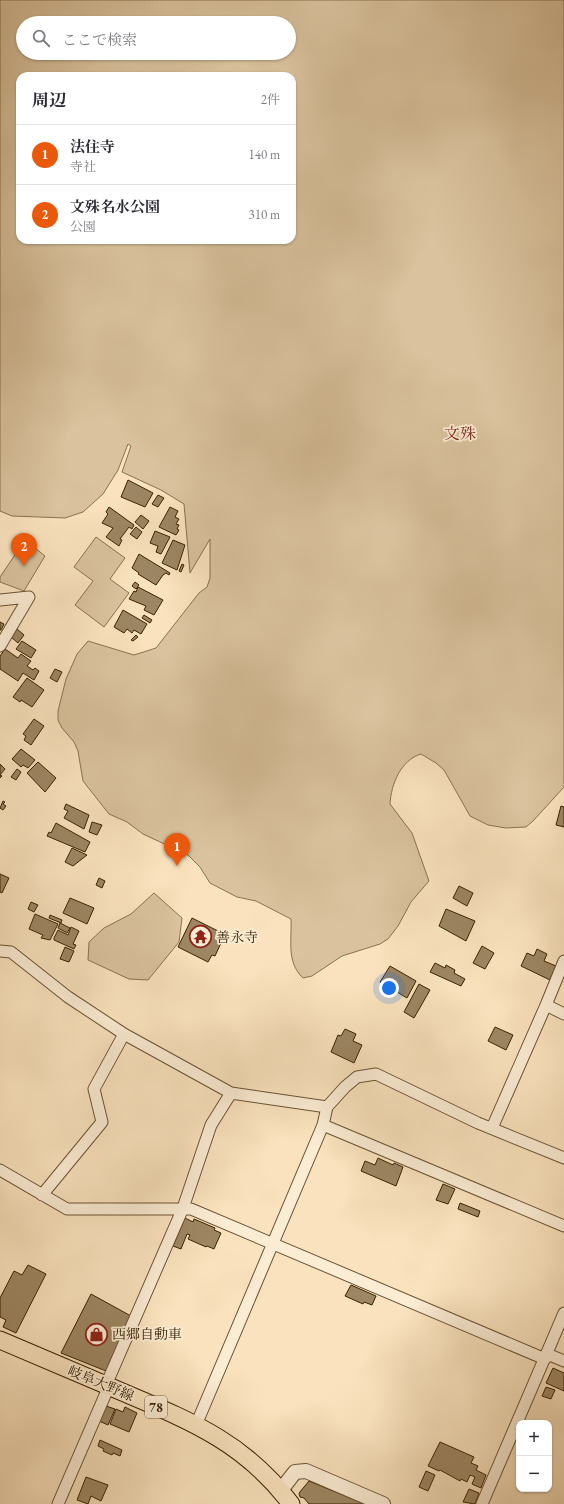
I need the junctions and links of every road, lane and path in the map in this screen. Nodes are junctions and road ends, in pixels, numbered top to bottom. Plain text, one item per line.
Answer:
1 (0, 600) edge
2 (0, 646) edge
3 (0, 951) edge
4 (564, 961) edge
5 (546, 1005) junction
6 (564, 1014) edge
7 (124, 1034) junction
8 (231, 1093) junction
9 (326, 1107) junction
10 (323, 1125) junction
11 (492, 1128) junction
12 (564, 1158) edge
13 (0, 1170) edge
14 (42, 1195) junction
15 (183, 1208) junction
16 (564, 1226) edge
17 (272, 1244) junction
18 (564, 1313) edge
19 (0, 1340) edge
20 (546, 1356) junction
21 (564, 1361) edge
22 (107, 1386) junction
23 (196, 1424) junction
24 (281, 1490) junction
25 (58, 1504) edge
26 (292, 1504) edge
27 (383, 1504) edge
28 (482, 1504) edge

1 - 2 street
3 - 7 street
4 - 5 street
5 - 6 street
5 - 11 street
7 - 8 street
7 - 14 street
8 - 9 street
8 - 15 street
9 - 10 street
9 - 11 street
10 - 16 street
10 - 17 street
11 - 12 street
13 - 14 street
14 - 15 street
15 - 17 street
15 - 22 street
17 - 20 street
17 - 23 street
18 - 20 street
19 - 22 main road, 岐阜大野線 / 78
20 - 21 street
20 - 28 street
22 - 23 main road, 岐阜大野線 / 78
22 - 25 street
23 - 24 main road, 岐阜大野線 / 78
24 - 26 main road, 岐阜大野線 / 78
24 - 27 street

